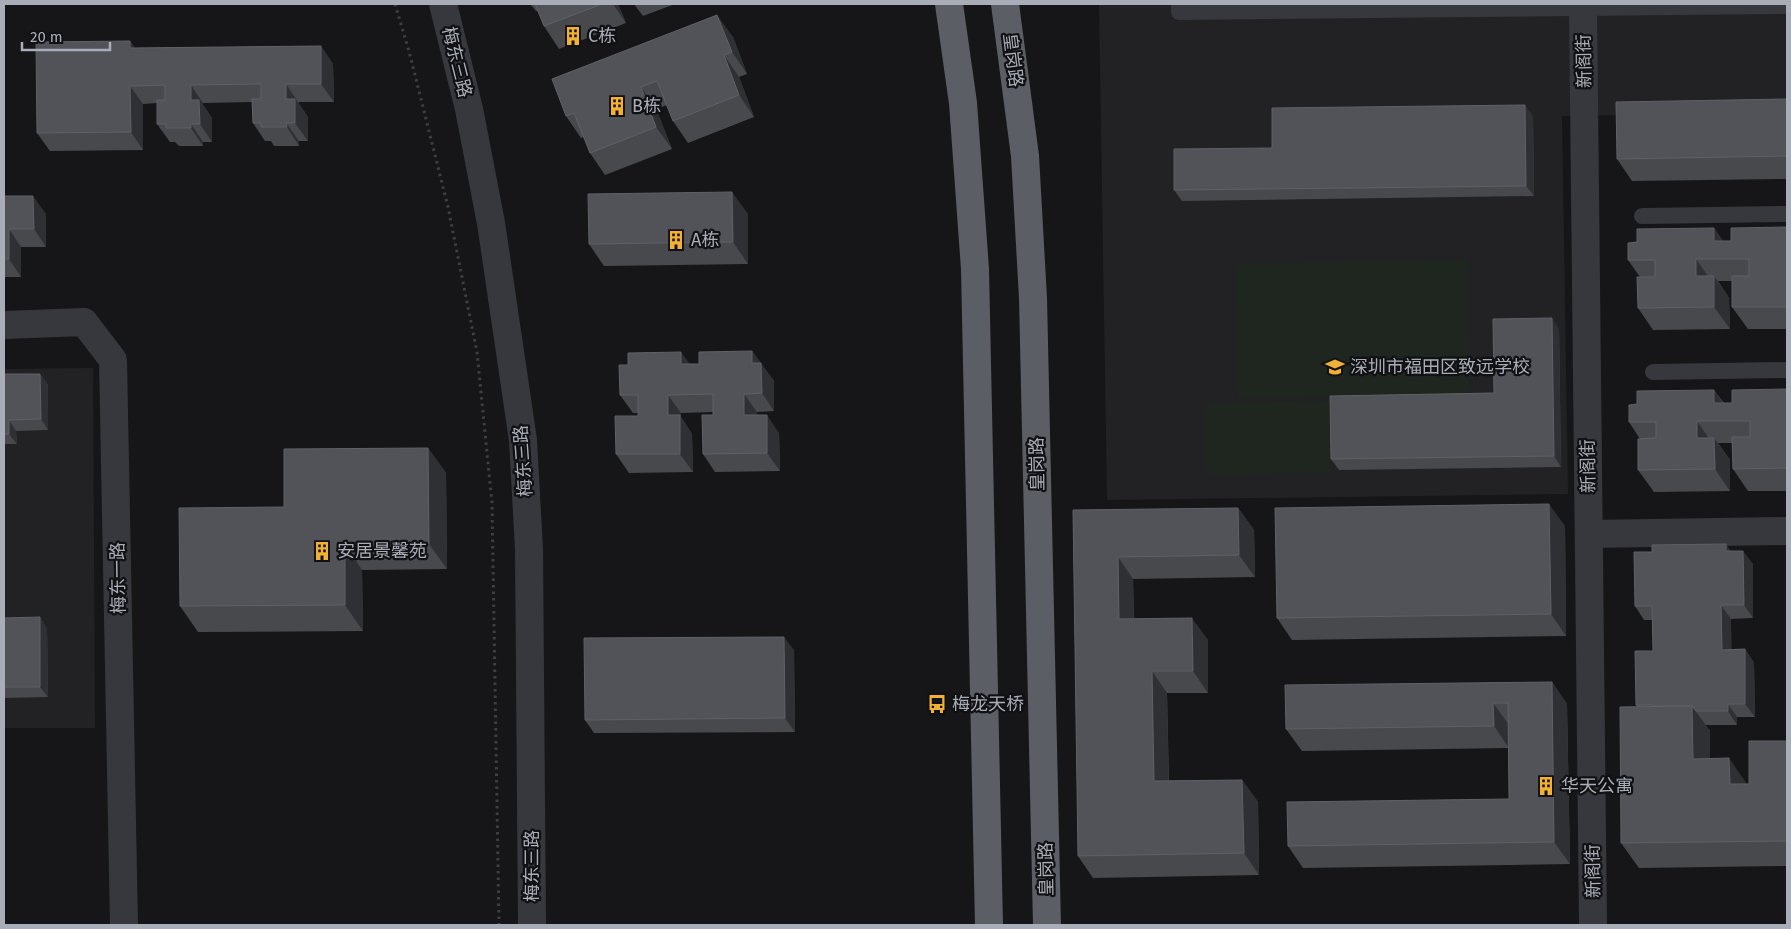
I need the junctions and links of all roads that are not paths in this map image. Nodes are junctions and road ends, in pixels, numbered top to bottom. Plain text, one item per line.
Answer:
1 (443, 4) edge
2 (949, 4) edge
3 (1005, 4) edge
4 (1179, 4) edge
5 (1787, 6) edge
6 (1376, 7) edge
7 (1583, 8) junction
8 (1787, 214) edge
9 (1642, 216) dead end
10 (4, 325) edge
11 (1787, 370) edge
12 (1653, 372) dead end
13 (1787, 531) edge
14 (1589, 534) junction
15 (124, 925) edge
16 (532, 925) edge
17 (989, 925) edge
18 (1047, 925) edge
19 (1593, 925) edge

1 - 16 street, 梅东三路
2 - 17 highway
3 - 18 highway, 皇岗路
4 - 6 lane
5 - 7 lane
6 - 7 lane
7 - 14 street, 新阁街
8 - 9 lane
10 - 15 street, 梅东一路
11 - 12 lane
13 - 14 street
14 - 19 street, 新阁街

